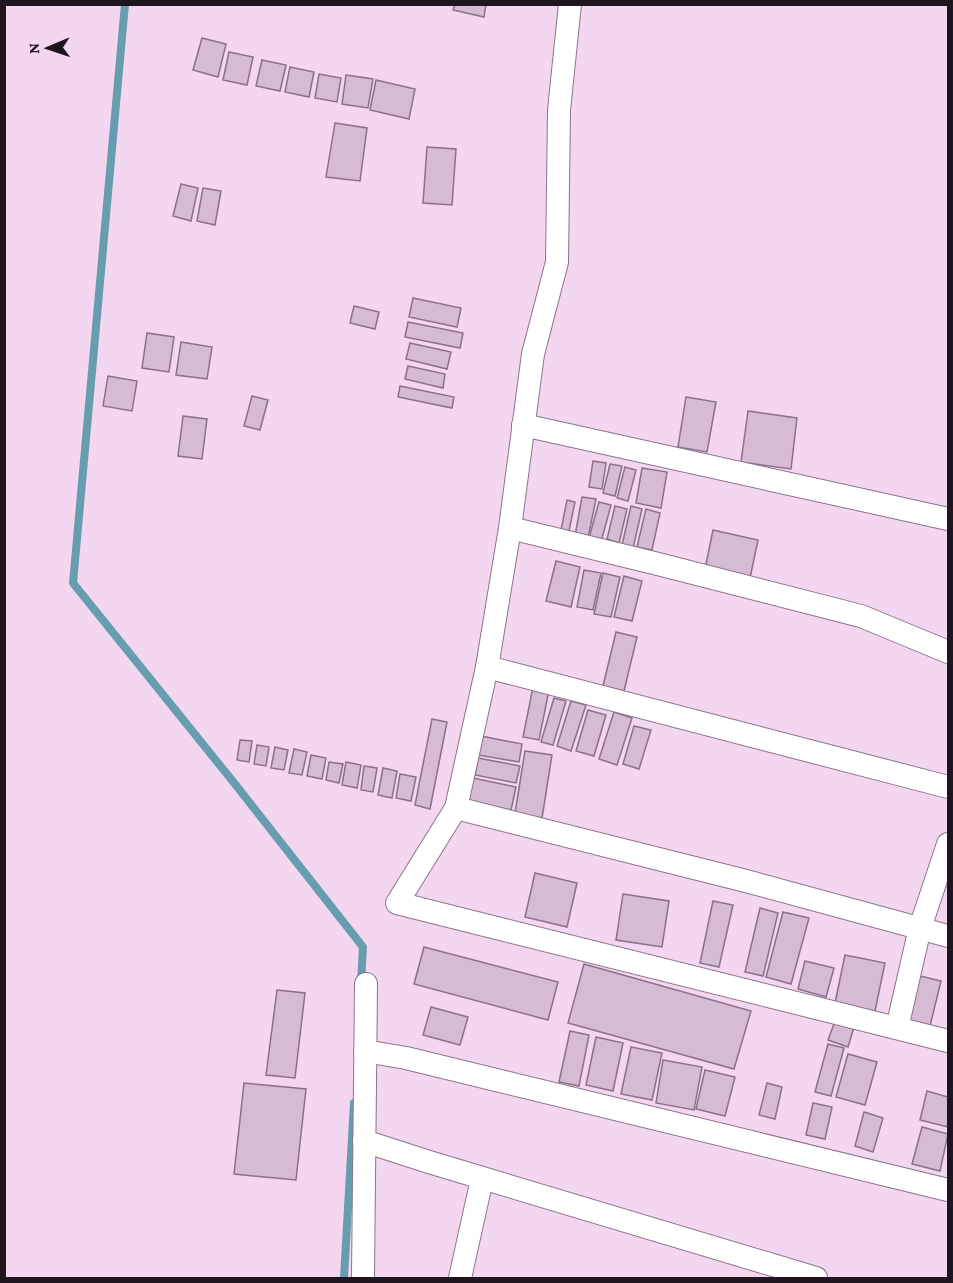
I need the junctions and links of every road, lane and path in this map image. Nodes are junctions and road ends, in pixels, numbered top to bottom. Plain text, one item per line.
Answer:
1 (570, 4) edge
2 (523, 425) junction
3 (948, 519) edge
4 (510, 528) junction
5 (948, 652) edge
6 (486, 667) junction
7 (948, 787) edge
8 (456, 808) junction
9 (948, 844) edge
10 (920, 928) junction
11 (948, 936) edge
12 (366, 984) dead end
13 (897, 1028) junction
14 (948, 1041) edge
15 (365, 1051) junction
16 (364, 1141) junction
17 (482, 1179) junction
18 (948, 1190) edge
19 (778, 1273) edge
20 (363, 1278) edge
21 (460, 1278) edge
22 (816, 1278) edge

1 - 2 street
2 - 3 street
2 - 4 street
4 - 5 street
4 - 6 street
6 - 7 street
6 - 8 street
8 - 10 street
8 - 13 street
9 - 10 street
10 - 11 street
10 - 13 street
12 - 15 street
13 - 14 street
15 - 16 street
15 - 18 street
16 - 17 street
16 - 20 street
17 - 19 street
17 - 21 street
19 - 22 street

